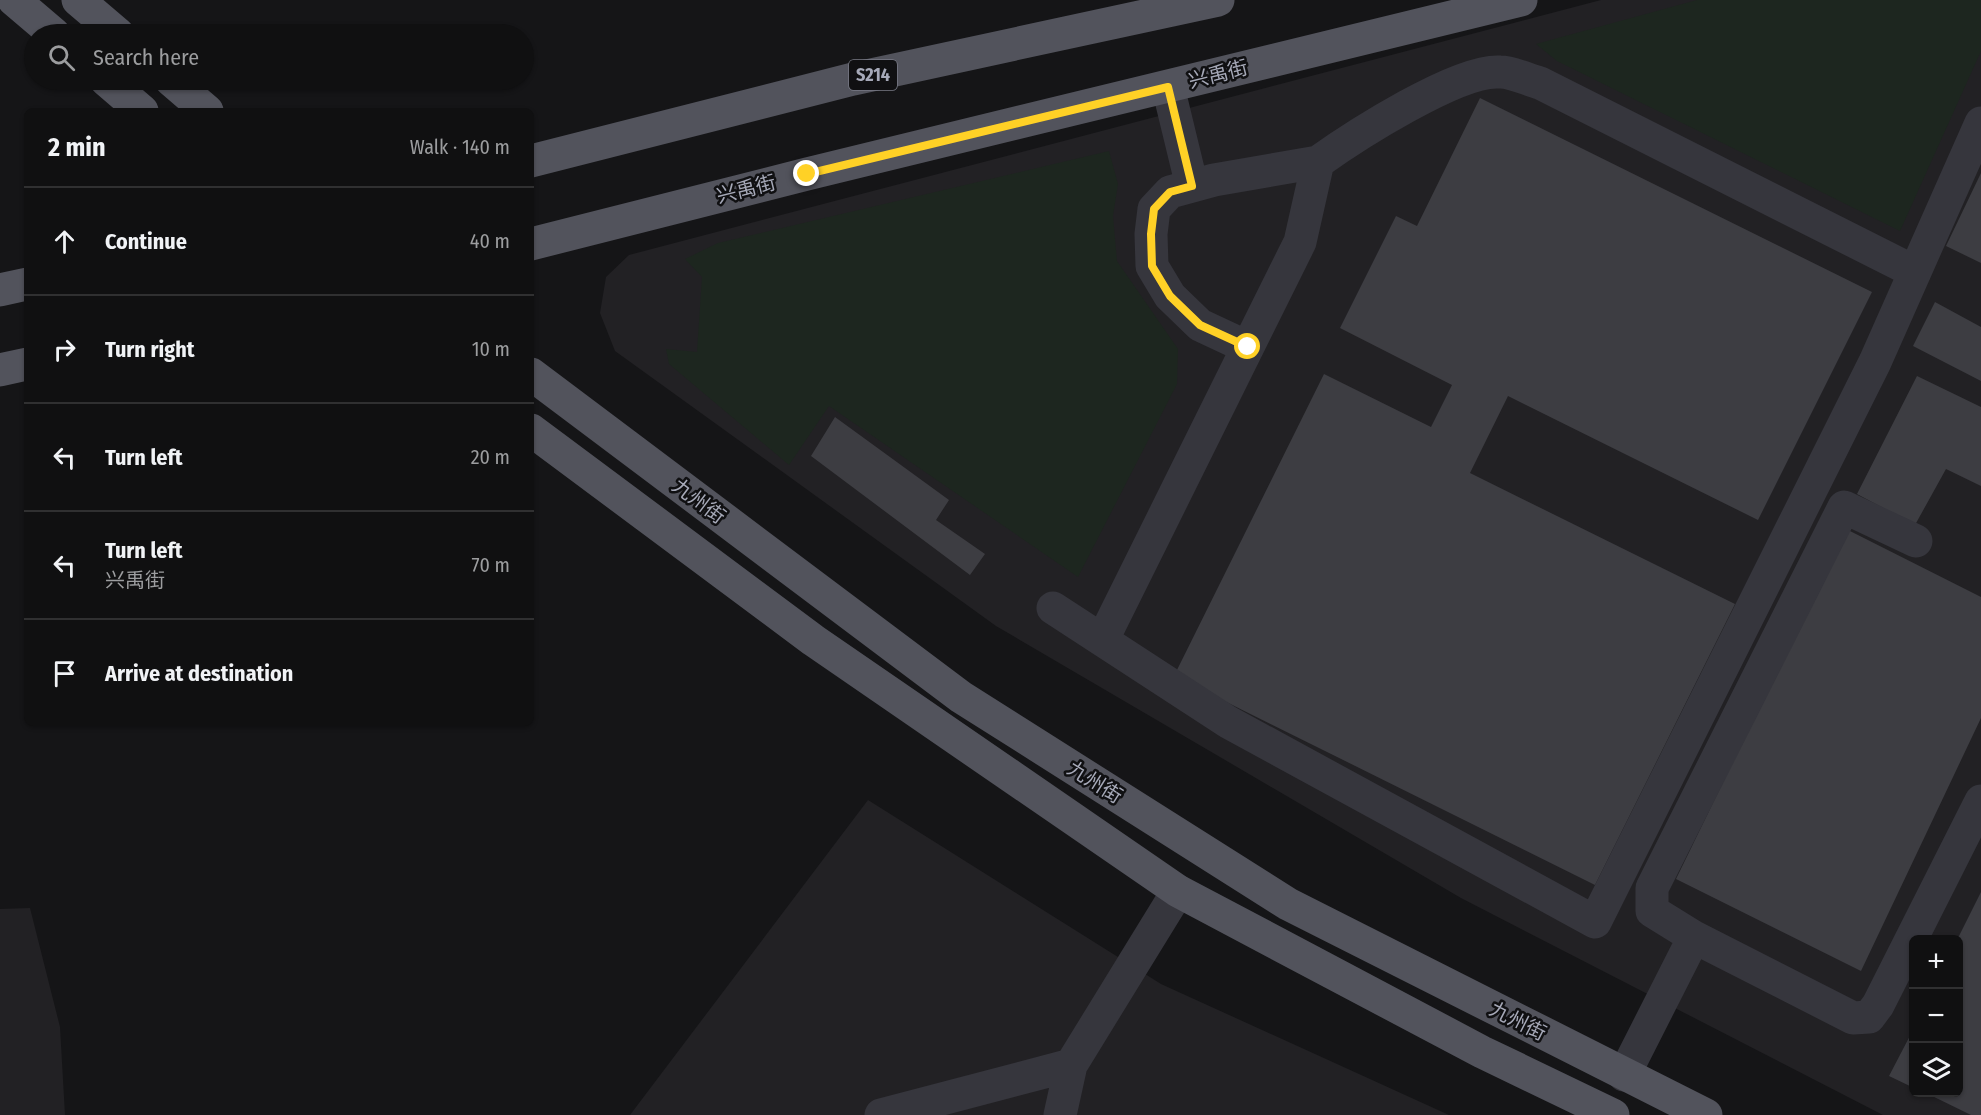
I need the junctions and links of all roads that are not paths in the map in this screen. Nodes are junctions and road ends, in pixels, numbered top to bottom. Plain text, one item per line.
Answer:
1 (14, 0) edge
2 (78, 0) edge
3 (1218, 0) edge
4 (1521, 0) edge
5 (42, 24) edge
6 (106, 24) edge
7 (1168, 87) junction
8 (118, 90) edge
9 (183, 90) edge
10 (139, 108) edge
11 (204, 108) edge
12 (1981, 123) edge
13 (534, 160) edge
14 (1318, 162) junction
15 (1192, 186) junction
16 (534, 243) edge
17 (1916, 272) junction
18 (24, 285) edge
19 (0, 290) edge
20 (1248, 347) junction
21 (24, 365) edge
22 (0, 370) edge
23 (534, 376) edge
24 (534, 432) edge
25 (1916, 541) dead end
26 (1053, 608) dead end
27 (1103, 639) junction
28 (1981, 801) edge
29 (1178, 891) junction
30 (1694, 937) junction
31 (1071, 1065) junction
32 (1624, 1075) junction
33 (881, 1115) edge
34 (1060, 1115) edge
35 (1613, 1115) edge
36 (1706, 1115) edge

1 - 5 main road
2 - 6 main road
3 - 13 main road, S214
4 - 7 main road, 兴禹街
7 - 15 lane
7 - 16 main road, 兴禹街
8 - 10 main road
9 - 11 main road
12 - 17 lane
14 - 15 lane
14 - 17 lane
14 - 20 lane
15 - 20 lane
17 - 27 lane
18 - 19 main road
20 - 27 lane
21 - 22 main road
23 - 32 main road, 九州街
24 - 29 main road
25 - 30 lane
26 - 27 lane
28 - 30 lane
29 - 31 lane
29 - 35 main road
30 - 32 lane
31 - 33 lane
31 - 34 lane
32 - 36 main road, 九州街

